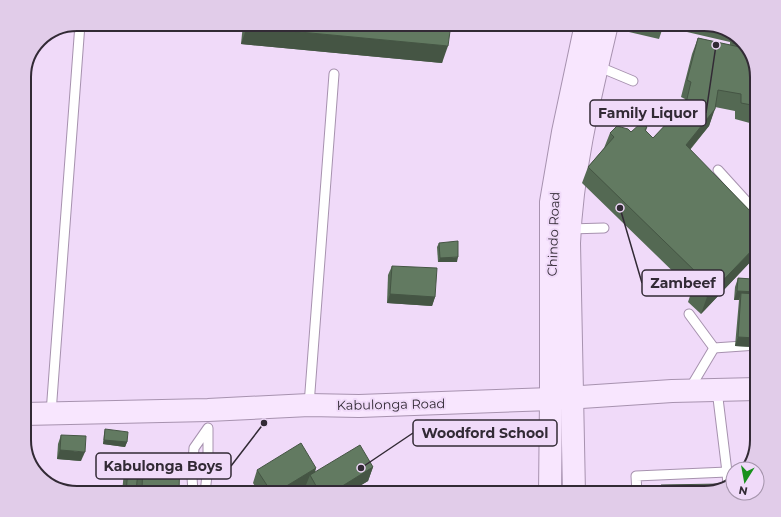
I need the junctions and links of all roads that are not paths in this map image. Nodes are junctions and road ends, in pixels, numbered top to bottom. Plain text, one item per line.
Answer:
1 (79, 31) edge
2 (586, 31) edge
3 (604, 31) edge
4 (588, 65) junction
5 (334, 74) dead end
6 (633, 81) dead end
7 (718, 170) dead end
8 (750, 205) edge
9 (604, 228) dead end
10 (560, 229) junction
11 (689, 314) dead end
12 (750, 345) edge
13 (714, 348) junction
14 (750, 389) edge
15 (717, 390) junction
16 (688, 391) junction
17 (561, 399) junction
18 (309, 405) junction
19 (31, 414) edge
20 (52, 414) junction
21 (208, 419) junction
22 (726, 461) edge
23 (725, 472) edge
24 (192, 486) edge
25 (206, 486) edge
26 (551, 486) edge
27 (573, 486) edge
28 (637, 486) edge

1 - 20 lane
2 - 4 main road, Chindo Road
3 - 4 main road, Chindo Road
4 - 6 lane
4 - 10 main road, Chindo Road
5 - 18 lane
7 - 8 lane
9 - 10 lane
10 - 17 main road, Chindo Road
11 - 13 lane
12 - 13 lane
13 - 16 lane
14 - 15 main road, Kabulonga Road
15 - 16 main road, Kabulonga Road
15 - 22 lane
16 - 17 main road, Kabulonga Road
17 - 18 main road, Kabulonga Road
17 - 26 main road
17 - 27 main road
18 - 21 main road, Kabulonga Road
19 - 20 main road, Kabulonga Road
20 - 21 main road, Kabulonga Road
21 - 24 lane
21 - 25 lane
23 - 28 lane

